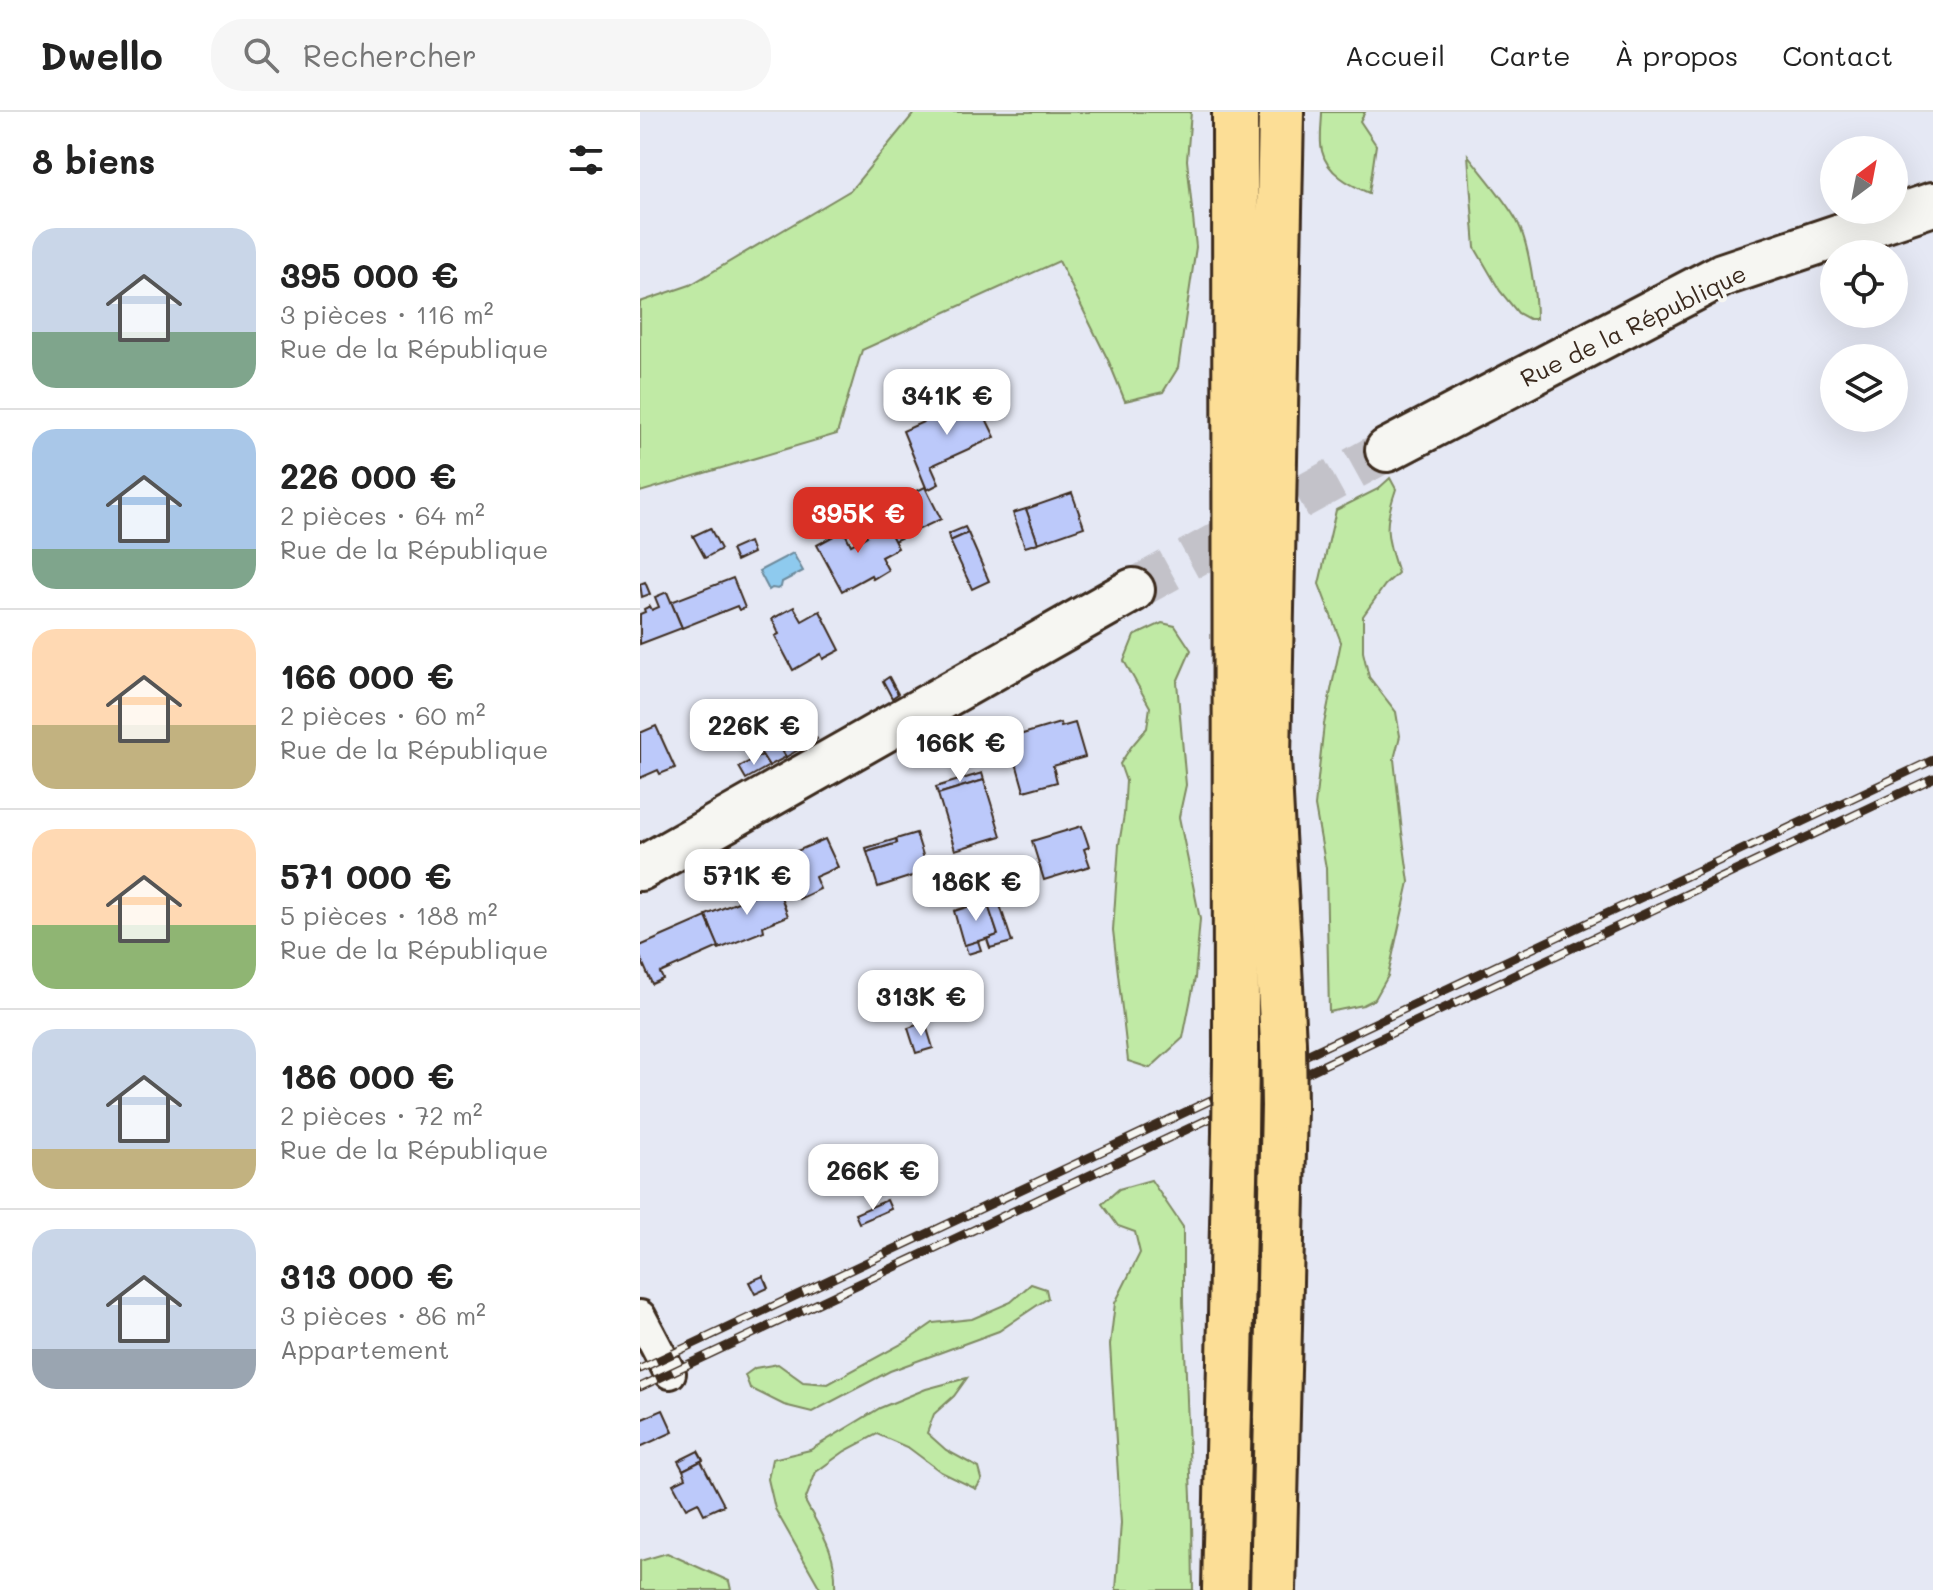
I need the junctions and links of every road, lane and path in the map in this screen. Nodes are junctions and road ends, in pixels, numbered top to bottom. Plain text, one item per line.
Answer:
1 (1235, 112) edge
2 (1281, 112) edge
3 (1933, 204) edge
4 (1387, 450) tunnel mouth
5 (1133, 590) tunnel mouth
6 (640, 869) edge
7 (640, 1316) edge
8 (670, 1373) dead end
9 (1225, 1590) edge
10 (1273, 1590) edge

1 - 9 main road, bridge
2 - 10 main road, bridge
3 - 4 street, Rue de la République
5 - 6 street
7 - 8 street

